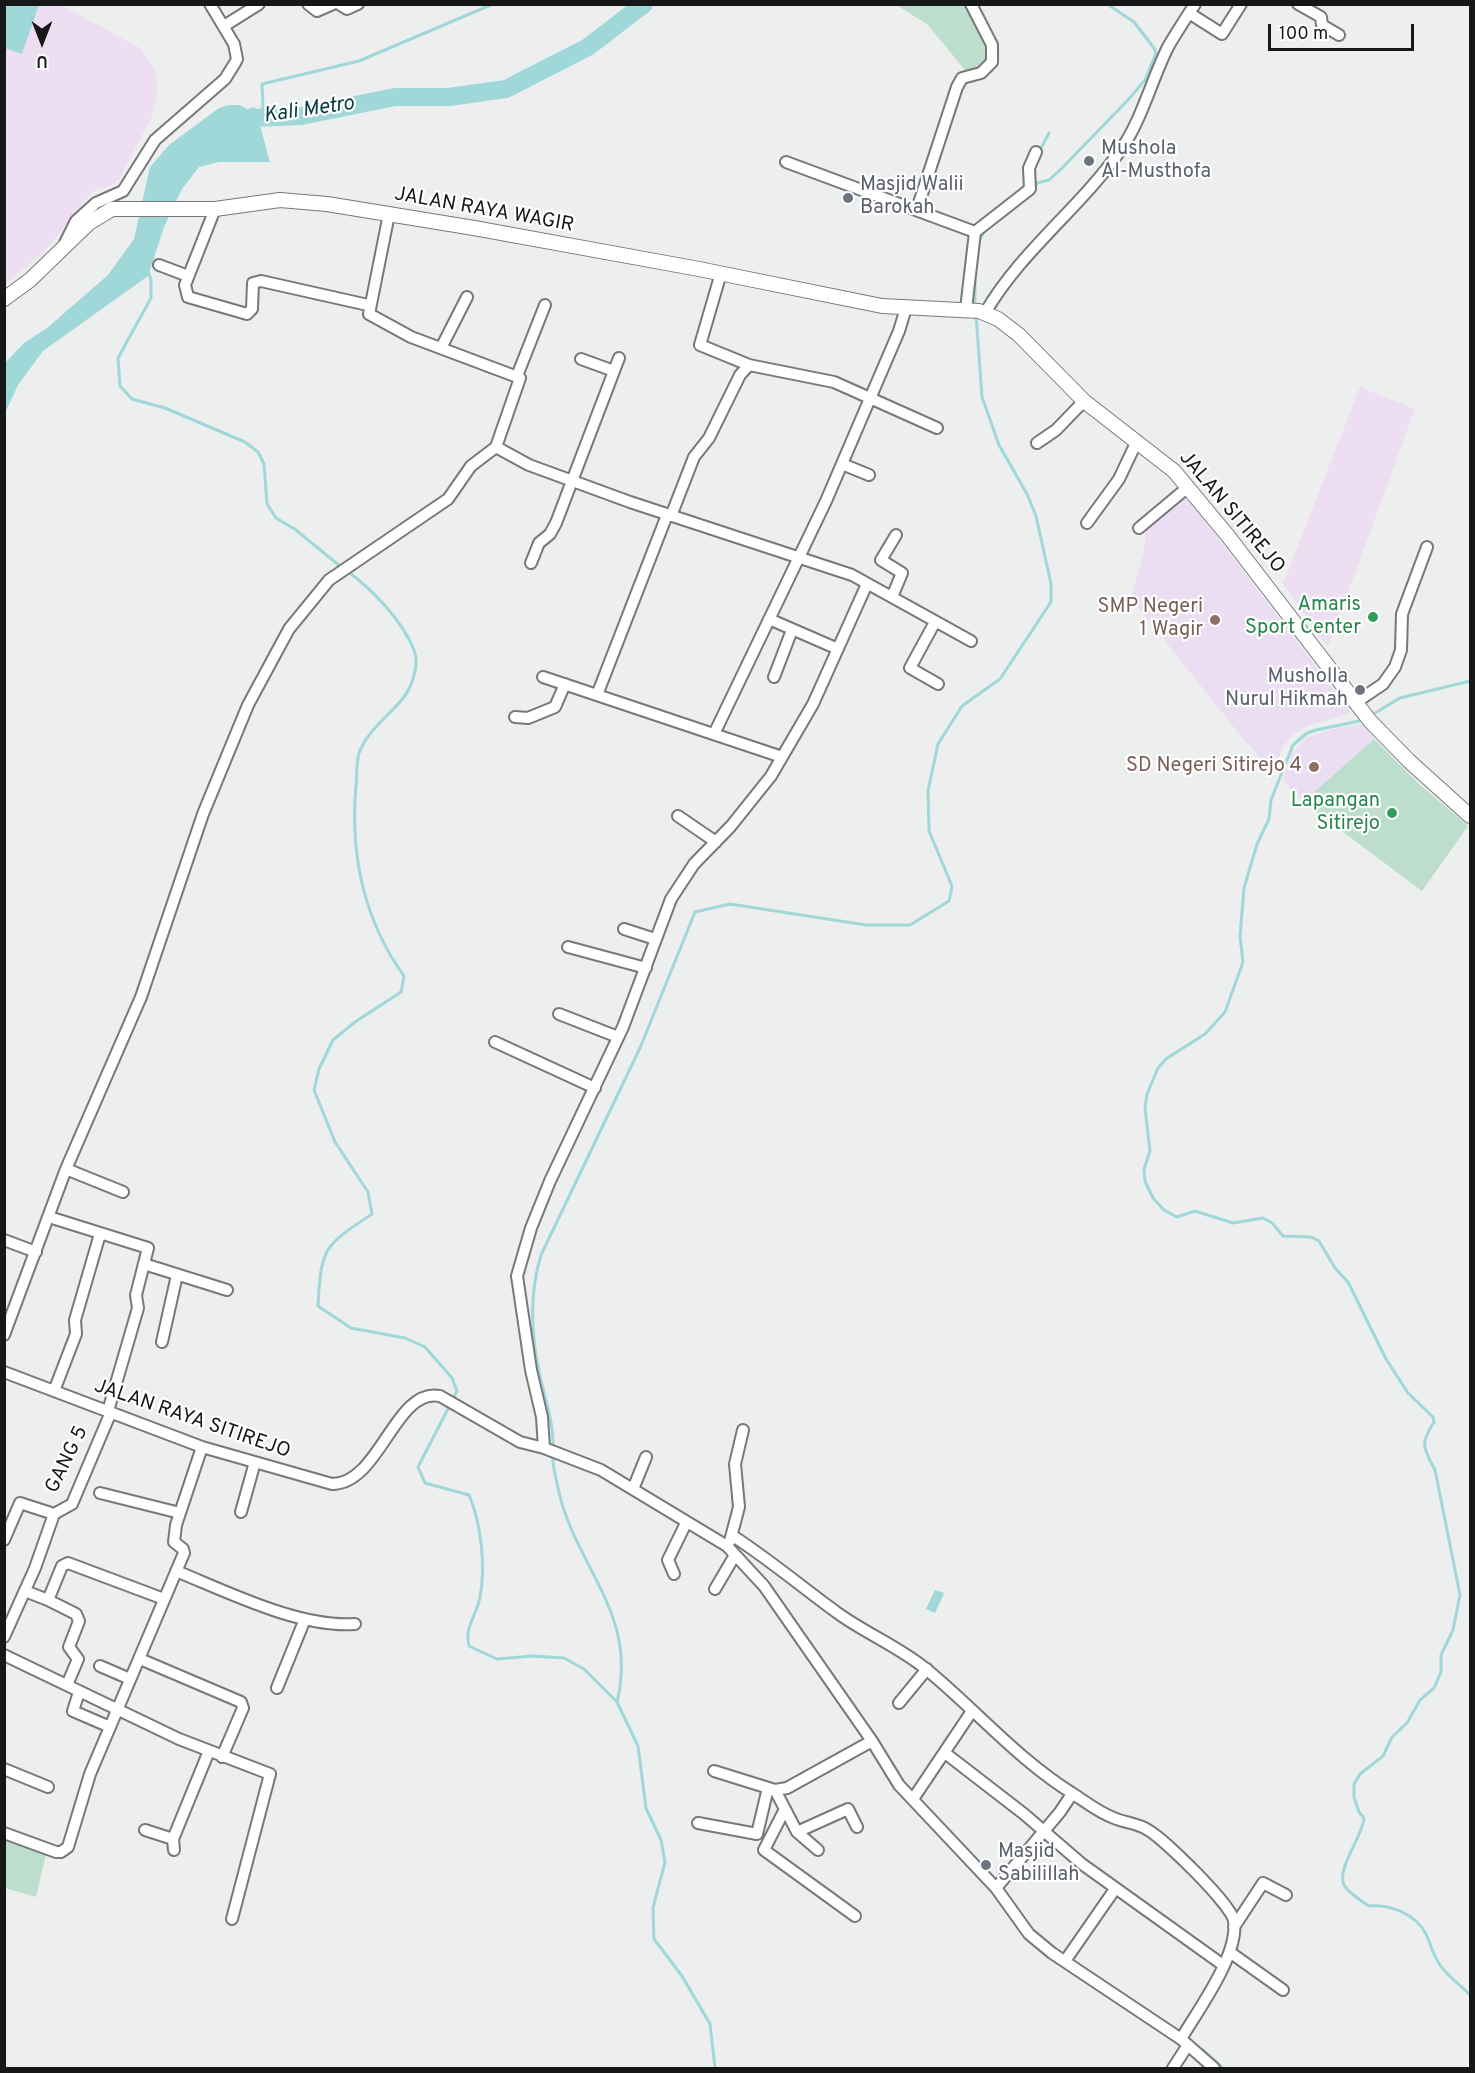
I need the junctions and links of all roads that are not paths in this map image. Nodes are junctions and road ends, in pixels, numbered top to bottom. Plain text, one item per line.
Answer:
1 (210, 4) edge
2 (259, 4) edge
3 (308, 4) edge
4 (333, 4) edge
5 (339, 4) edge
6 (358, 4) edge
7 (971, 4) edge
8 (1240, 4) edge
9 (1298, 4) edge
10 (1192, 9) edge
11 (224, 26) junction
12 (1340, 35) dead end
13 (1036, 152) dead end
14 (786, 162) dead end
15 (215, 209) junction
16 (917, 209) junction
17 (390, 214) junction
18 (975, 232) junction
19 (62, 249) junction
20 (159, 265) dead end
21 (721, 273) junction
22 (188, 276) junction
23 (467, 297) dead end
24 (4, 299) edge
25 (368, 305) junction
26 (545, 305) dead end
27 (906, 308) junction
28 (975, 311) junction
29 (441, 348) junction
30 (620, 358) dead end
31 (580, 359) dead end
32 (749, 365) junction
33 (614, 371) junction
34 (517, 376) junction
35 (870, 400) junction
36 (1084, 400) junction
37 (937, 428) dead end
38 (1137, 441) junction
39 (1037, 443) dead end
40 (496, 447) junction
41 (842, 464) junction
42 (869, 475) dead end
43 (572, 481) junction
44 (1188, 487) junction
45 (669, 515) junction
46 (1087, 523) dead end
47 (1139, 528) dead end
48 (896, 535) dead end
49 (1426, 547) dead end
50 (800, 556) junction
51 (531, 563) dead end
52 (867, 585) junction
53 (892, 597) junction
54 (769, 619) junction
55 (935, 622) junction
56 (792, 630) junction
57 (970, 641) dead end
58 (838, 649) junction
59 (543, 677) dead end
60 (774, 677) dead end
61 (565, 684) junction
62 (938, 684) dead end
63 (597, 695) junction
64 (1355, 703) junction
65 (515, 717) dead end
66 (714, 734) junction
67 (783, 757) junction
68 (678, 816) dead end
69 (1470, 816) edge
70 (716, 842) junction
71 (624, 930) dead end
72 (655, 939) junction
73 (568, 947) dead end
74 (646, 968) junction
75 (559, 1014) dead end
76 (618, 1037) junction
77 (495, 1042) dead end
78 (595, 1088) junction
79 (66, 1170) junction
80 (123, 1192) dead end
81 (49, 1216) junction
82 (100, 1234) junction
83 (4, 1240) edge
84 (36, 1252) junction
85 (144, 1264) junction
86 (177, 1275) junction
87 (227, 1290) dead end
88 (4, 1335) edge
89 (162, 1342) dead end
90 (4, 1372) edge
91 (54, 1391) junction
92 (109, 1412) junction
93 (743, 1430) dead end
94 (202, 1447) junction
95 (550, 1451) junction
96 (646, 1457) dead end
97 (255, 1462) junction
98 (633, 1490) junction
99 (100, 1493) dead end
100 (241, 1512) dead end
101 (180, 1513) junction
102 (53, 1515) junction
103 (686, 1523) junction
104 (733, 1536) junction
105 (4, 1540) edge
106 (727, 1546) junction
107 (735, 1555) junction
108 (176, 1571) junction
109 (674, 1574) dead end
110 (715, 1589) dead end
111 (25, 1591) junction
112 (164, 1599) junction
113 (48, 1600) junction
114 (306, 1619) junction
115 (355, 1624) dead end
116 (4, 1637) edge
117 (4, 1655) edge
118 (140, 1659) junction
119 (100, 1666) dead end
120 (927, 1669) junction
121 (130, 1678) junction
122 (67, 1685) junction
123 (277, 1688) dead end
124 (79, 1692) junction
125 (899, 1703) dead end
126 (117, 1710) junction
127 (972, 1711) junction
128 (110, 1727) junction
129 (872, 1741) junction
130 (209, 1751) junction
131 (945, 1753) junction
132 (222, 1757) junction
133 (4, 1769) edge
134 (714, 1771) dead end
135 (48, 1787) dead end
136 (772, 1789) junction
137 (1072, 1794) junction
138 (913, 1799) junction
139 (785, 1809) junction
140 (699, 1823) dead end
141 (856, 1827) dead end
142 (145, 1830) dead end
143 (797, 1832) junction
144 (1044, 1832) junction
145 (4, 1833) edge
146 (818, 1850) dead end
147 (996, 1888) junction
148 (1116, 1889) junction
149 (1286, 1895) dead end
150 (855, 1916) dead end
151 (232, 1919) dead end
152 (1234, 1927) junction
153 (1231, 1953) junction
154 (1065, 1961) junction
155 (1223, 1965) junction
156 (1283, 1990) dead end
157 (1185, 2042) junction
158 (1173, 2068) edge
159 (1214, 2068) edge

1 - 11 street
2 - 11 street
3 - 4 street
5 - 6 street
7 - 16 street
8 - 10 street
9 - 12 street
10 - 28 street
11 - 19 street
13 - 18 street
14 - 16 street
15 - 17 main road, JALAN RAYA WAGIR
15 - 19 main road, JALAN RAYA WAGIR
15 - 22 street
16 - 18 street
17 - 21 main road, JALAN RAYA WAGIR
17 - 25 street
18 - 28 street
19 - 24 main road, JALAN RAYA WAGIR
20 - 22 street
21 - 27 main road, JALAN RAYA WAGIR
21 - 32 street
22 - 25 street
23 - 29 street
25 - 29 street
26 - 34 street
27 - 28 main road, JALAN RAYA WAGIR
27 - 35 street
28 - 36 main road, JALAN SITIREJO
29 - 34 street
30 - 33 street
31 - 33 street
32 - 35 street
32 - 45 street
33 - 43 street
34 - 40 street
35 - 37 street
35 - 41 street
36 - 38 main road, JALAN SITIREJO
36 - 39 street
38 - 44 main road, JALAN SITIREJO
38 - 46 street
40 - 43 street
40 - 79 street
41 - 42 street
41 - 50 street
43 - 45 street
43 - 51 street
44 - 47 street
44 - 64 main road, JALAN SITIREJO
45 - 50 street
45 - 63 street
48 - 53 street
49 - 64 street
50 - 52 street
50 - 54 street
52 - 53 street
52 - 58 street
53 - 55 street
54 - 56 street
54 - 66 street
55 - 57 street
55 - 62 street
56 - 58 street
56 - 60 street
58 - 67 street
59 - 61 street
61 - 63 street
61 - 65 street
63 - 66 street
64 - 69 main road, JALAN SITIREJO
66 - 67 street
67 - 70 street
68 - 70 street
70 - 72 street
71 - 72 street
72 - 74 street
73 - 74 street
74 - 76 street
75 - 76 street
76 - 78 street
77 - 78 street
78 - 95 street
79 - 80 street
79 - 81 street
81 - 82 street
81 - 84 street
82 - 85 street
82 - 91 street
83 - 84 street
84 - 88 street
85 - 86 street
85 - 92 street, GANG 5
86 - 87 street
86 - 89 street
90 - 91 street, JALAN RAYA SITIREJO
91 - 92 street, JALAN RAYA SITIREJO
92 - 94 street, JALAN RAYA SITIREJO
92 - 102 street, GANG 5
93 - 104 street
94 - 97 street, JALAN RAYA SITIREJO
94 - 101 street
95 - 97 street, JALAN RAYA SITIREJO
95 - 98 street
96 - 98 street
97 - 100 street
98 - 103 street
99 - 101 street
101 - 108 street
102 - 105 street
102 - 111 street
103 - 106 street
103 - 109 street
104 - 106 street
104 - 120 street
106 - 107 street
107 - 110 street
107 - 129 street
108 - 112 street
108 - 114 street
111 - 113 street
111 - 116 street
112 - 113 street
112 - 118 street
113 - 122 street
114 - 115 street
114 - 123 street
117 - 122 street
118 - 121 street
118 - 132 street
119 - 121 street
120 - 125 street
120 - 127 street
121 - 126 street
122 - 124 street
124 - 126 street
124 - 128 street
126 - 128 street
126 - 130 street
127 - 131 street
127 - 137 street
128 - 145 street
129 - 136 street
129 - 138 street
130 - 132 street
130 - 142 street
131 - 138 street
131 - 144 street
132 - 151 street
133 - 135 street
134 - 136 street
136 - 139 street
136 - 140 street
137 - 144 street
137 - 152 street
138 - 147 street
139 - 143 street
139 - 150 street
141 - 143 street
143 - 146 street
144 - 147 street
144 - 148 street
147 - 154 street
148 - 154 street
148 - 155 street
149 - 152 street
152 - 153 street
153 - 155 street
153 - 156 street
154 - 157 street
155 - 157 street
157 - 158 street
157 - 159 street

